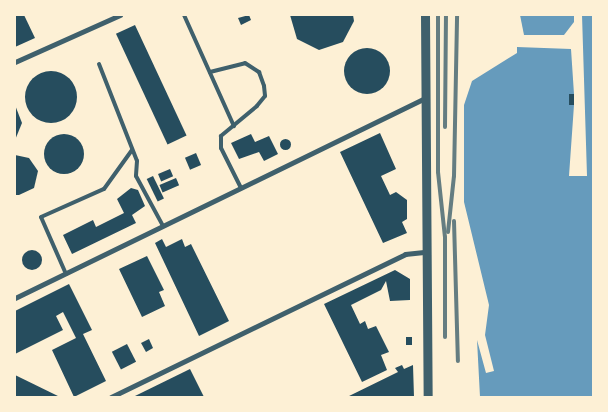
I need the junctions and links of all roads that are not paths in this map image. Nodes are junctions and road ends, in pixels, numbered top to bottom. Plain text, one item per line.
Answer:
1 (120, 15) edge
2 (184, 15) edge
3 (425, 15) edge
4 (15, 62) edge
5 (98, 64) dead end
6 (210, 72) junction
7 (424, 99) junction
8 (234, 126) junction
9 (132, 150) junction
10 (242, 188) junction
11 (163, 226) junction
12 (424, 252) junction
13 (66, 274) junction
14 (15, 298) edge
15 (111, 397) edge
16 (428, 397) edge

1 - 4 street
2 - 6 lane
3 - 7 street
5 - 9 lane
6 - 8 lane
6 - 8 lane
7 - 10 street
7 - 12 street
8 - 10 lane
9 - 11 lane
9 - 13 lane
10 - 11 street
11 - 13 street
12 - 15 street
12 - 16 street
13 - 14 street

